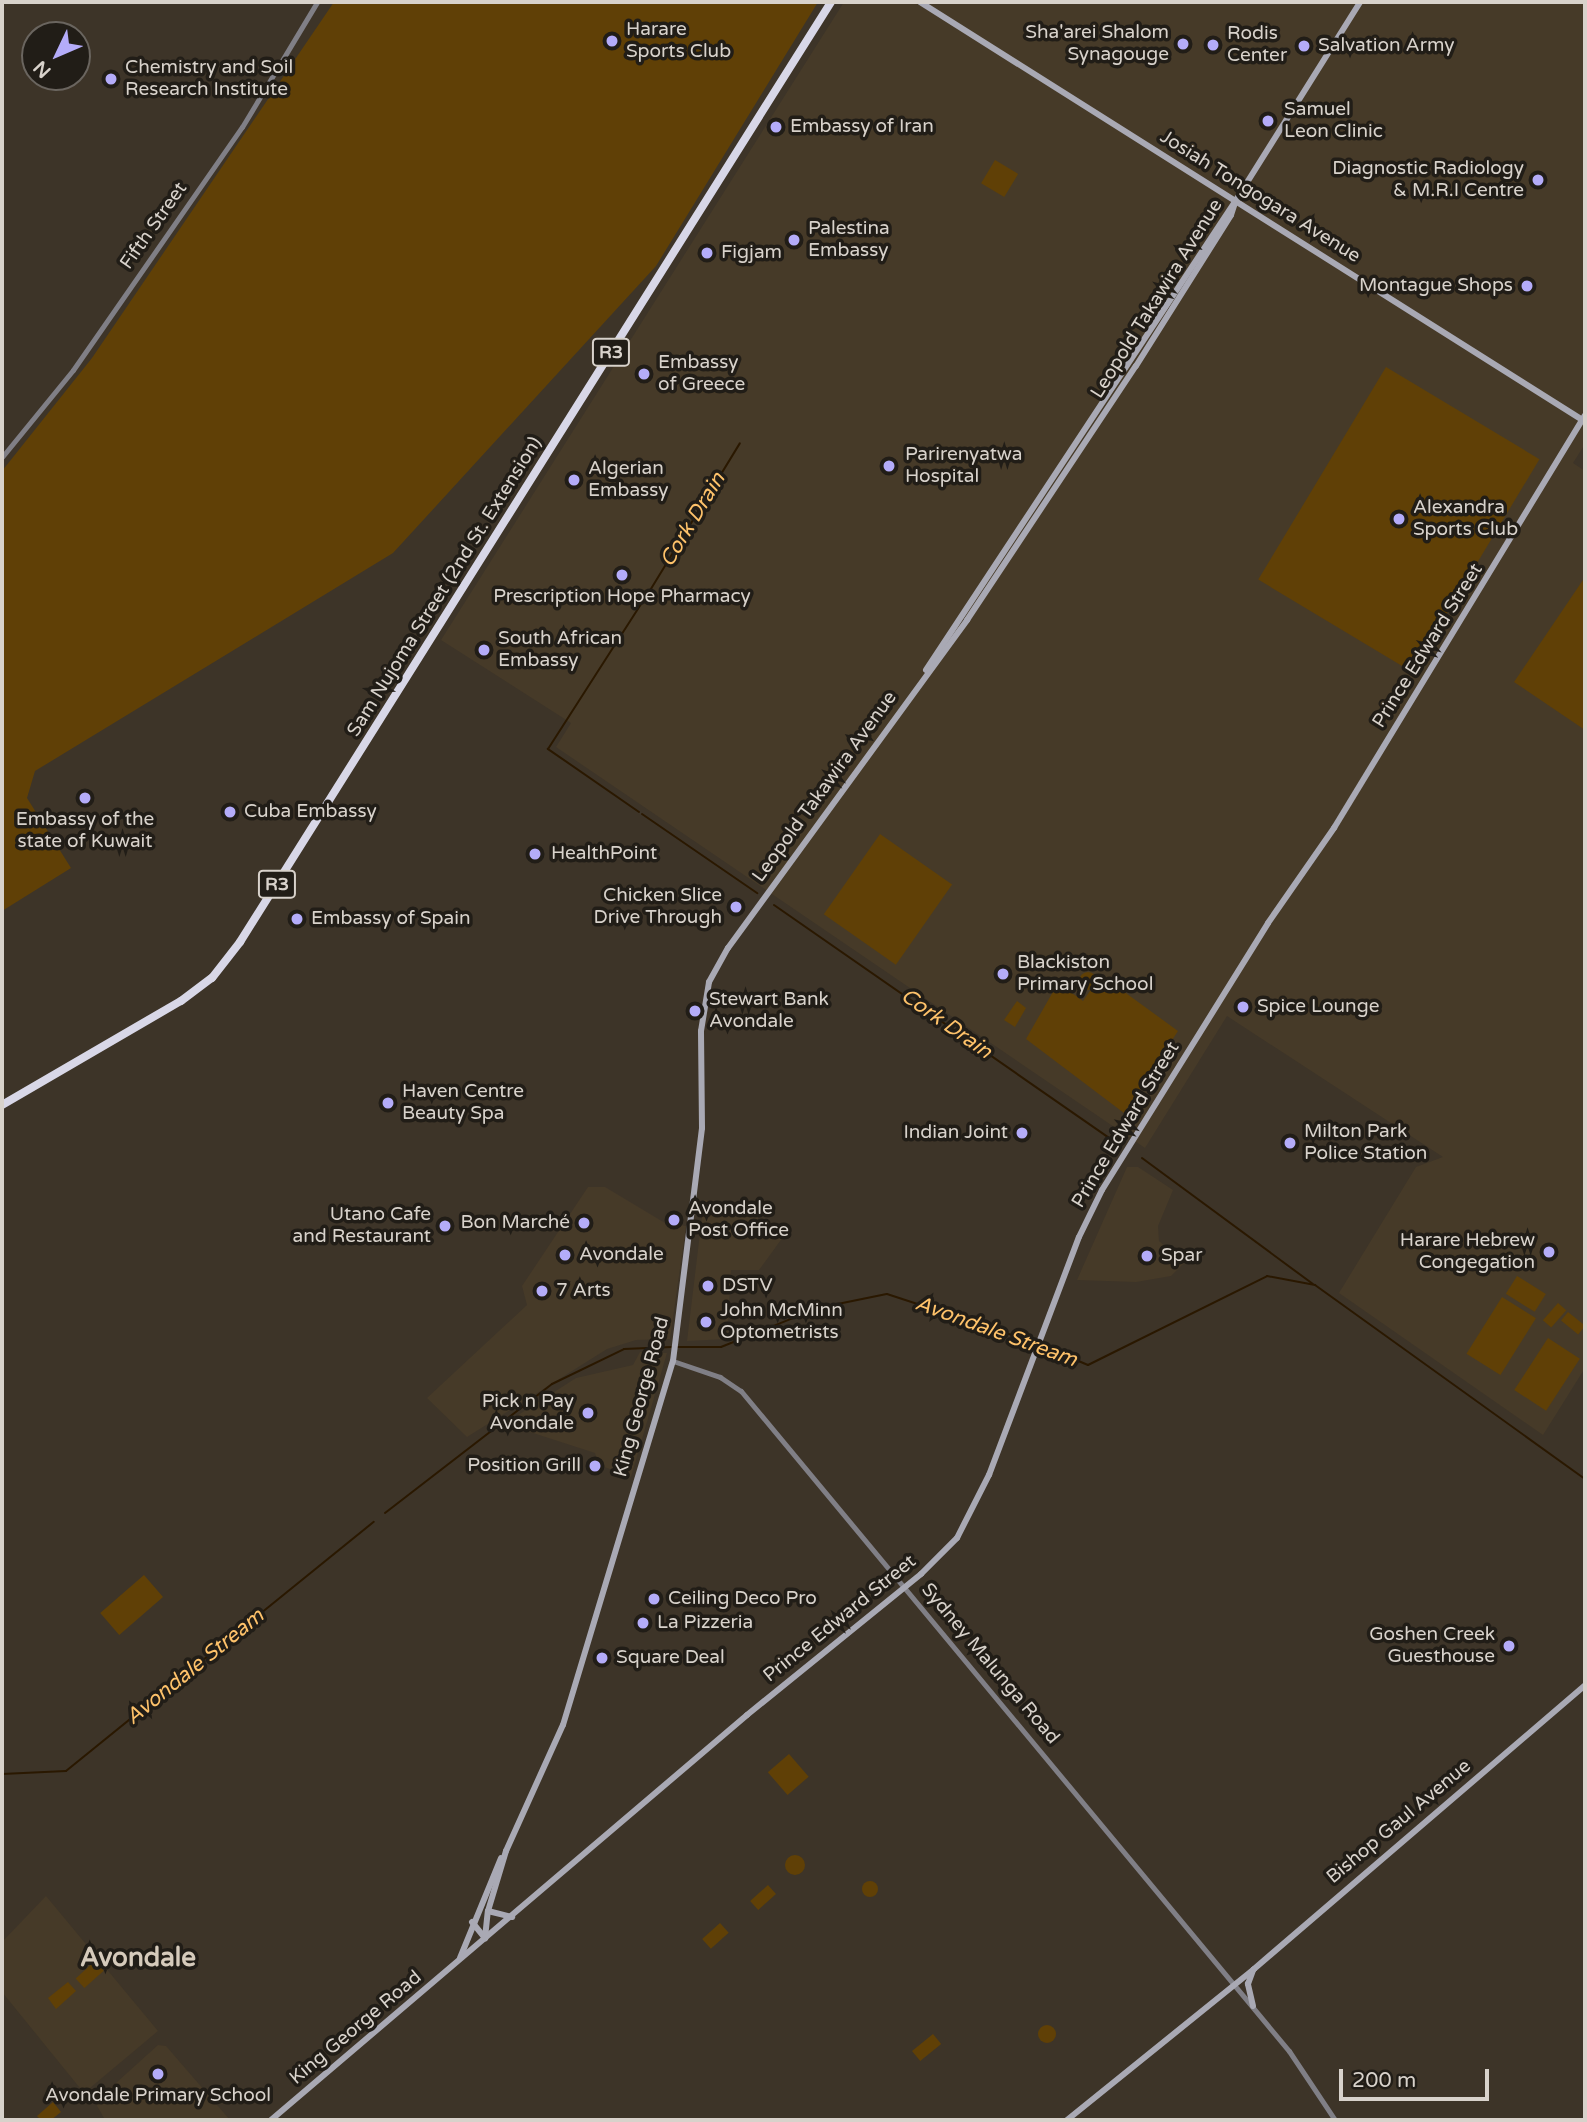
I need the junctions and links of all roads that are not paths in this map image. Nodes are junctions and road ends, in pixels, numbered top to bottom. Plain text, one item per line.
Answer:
1 (317, 2) edge
2 (831, 2) edge
3 (920, 2) edge
4 (1360, 2) edge
5 (1236, 200) junction
6 (1584, 419) edge
7 (2, 457) edge
8 (760, 905) joint
9 (2, 1105) edge
10 (673, 1361) junction
11 (905, 1587) junction
12 (1585, 1685) edge
13 (506, 1851) junction
14 (488, 1911) junction
15 (512, 1917) junction
16 (472, 1922) junction
17 (485, 1938) junction
18 (460, 1960) junction
19 (1254, 1969) junction
20 (1234, 1984) junction
21 (1253, 2006) junction
22 (271, 2120) edge
23 (1067, 2120) edge
24 (1335, 2120) edge

1 - 7 street, Fifth Street
2 - 9 highway, Sam Nujoma Street (2nd St. Extension) / R3
3 - 5 main road, Josiah Tongogara Avenue
4 - 5 main road, Leopold Takawira Avenue
5 - 6 main road, Josiah Tongogara Avenue
5 - 8 main road, Leopold Takawira Avenue
6 - 11 main road, Prince Edward Street
8 - 10 main road, King George Road
10 - 11 street, Sydney Malunga Road
10 - 13 main road, King George Road
11 - 15 main road, Prince Edward Street
11 - 20 street, Sydney Malunga Road
12 - 19 main road, Bishop Gaul Avenue
13 - 14 main road, King George Road
13 - 16 main road, King George Road
14 - 15 main road
14 - 17 main road, King George Road
15 - 17 main road, Prince Edward Street
16 - 17 main road
16 - 18 main road, King George Road
17 - 18 main road, Prince Edward Street
18 - 22 main road, King George Road
19 - 20 main road, Bishop Gaul Avenue
19 - 21 main road
20 - 21 street, Sydney Malunga Road
20 - 23 main road, Bishop Gaul Avenue
21 - 24 street, Sydney Malunga Road

